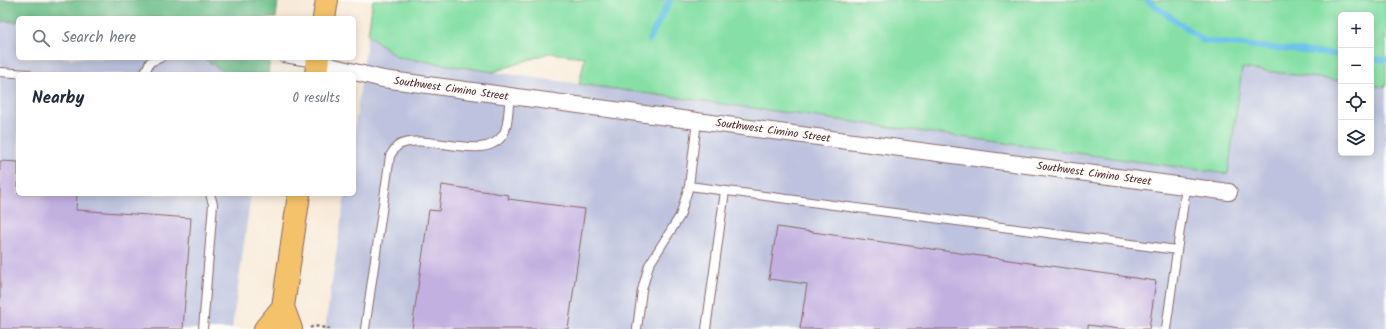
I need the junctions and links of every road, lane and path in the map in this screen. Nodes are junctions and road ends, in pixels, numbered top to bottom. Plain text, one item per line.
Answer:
1 (327, 0) edge
2 (324, 16) edge
3 (155, 60) edge
4 (293, 60) edge
5 (317, 65) edge
6 (0, 72) edge
7 (145, 72) edge
8 (350, 72) edge
9 (16, 73) edge
10 (356, 73) edge
11 (510, 97) junction
12 (697, 121) junction
13 (689, 186) junction
14 (1186, 187) junction
15 (725, 191) junction
16 (1229, 192) dead end
17 (211, 196) edge
18 (299, 196) edge
19 (1177, 250) junction
20 (283, 307) junction
21 (203, 329) edge
22 (265, 329) edge
23 (291, 329) edge
24 (309, 329) edge
25 (331, 329) edge
26 (365, 329) edge
27 (637, 329) edge
28 (706, 329) edge
29 (1166, 329) edge

1 - 2 main road
3 - 7 lane
4 - 5 lane
5 - 8 street, Southwest Cimino Street
6 - 9 lane
10 - 11 street, Southwest Cimino Street
11 - 12 street, Southwest Cimino Street
11 - 26 lane
12 - 13 lane
12 - 14 street, Southwest Cimino Street
13 - 15 lane
13 - 27 lane
14 - 16 street, Southwest Cimino Street
14 - 19 lane
15 - 19 lane
15 - 28 lane
17 - 21 lane
18 - 20 main road
19 - 29 lane
20 - 22 main road
20 - 23 main road
24 - 25 path

